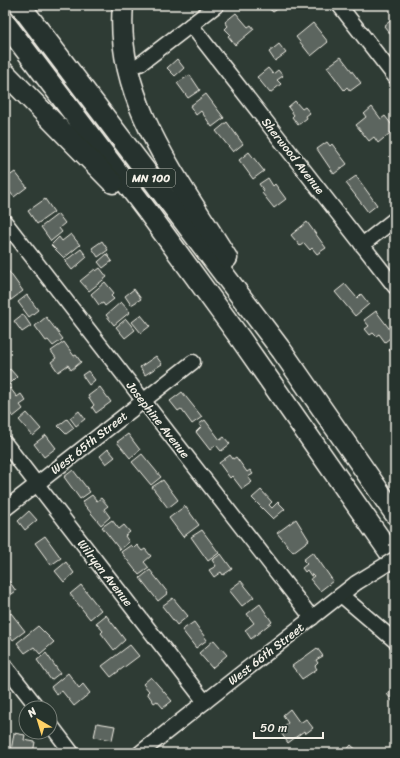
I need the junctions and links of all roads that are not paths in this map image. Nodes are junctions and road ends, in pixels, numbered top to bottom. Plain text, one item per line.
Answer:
1 (20, 5) edge
2 (123, 5) edge
3 (217, 5) edge
4 (339, 5) edge
5 (5, 23) edge
6 (191, 25) junction
7 (140, 64) dead end
8 (5, 73) edge
9 (395, 77) edge
10 (148, 212) junction
11 (395, 219) edge
12 (5, 222) edge
13 (362, 245) junction
14 (395, 287) edge
15 (282, 351) junction
16 (193, 362) dead end
17 (143, 400) junction
18 (5, 443) edge
19 (37, 484) junction
20 (5, 509) edge
21 (395, 514) edge
22 (395, 560) edge
23 (341, 595) junction
24 (312, 618) junction
25 (395, 641) edge
26 (5, 666) edge
27 (32, 700) edge
28 (205, 702) junction
29 (58, 735) edge
30 (72, 753) edge
31 (140, 753) edge

1 - 15 highway, MN 100
2 - 15 highway
3 - 6 street
4 - 9 street
5 - 10 highway, MN 100
6 - 7 street
6 - 13 street, Sherwood Avenue
8 - 10 highway
10 - 22 highway, MN 100
11 - 13 street
12 - 17 street, Josephine Avenue
13 - 14 street, Sherwood Avenue
15 - 21 highway, MN 100
16 - 17 street, West 65th Street
17 - 19 street, West 65th Street
17 - 24 street, Josephine Avenue
18 - 19 street, Wilryan Avenue
19 - 20 street, West 65th Street
19 - 28 street, Wilryan Avenue
22 - 23 street, West 66th Street, bridge
23 - 24 street, West 66th Street
23 - 25 street
24 - 28 street, West 66th Street
26 - 27 street
28 - 31 street, West 66th Street
29 - 30 street

